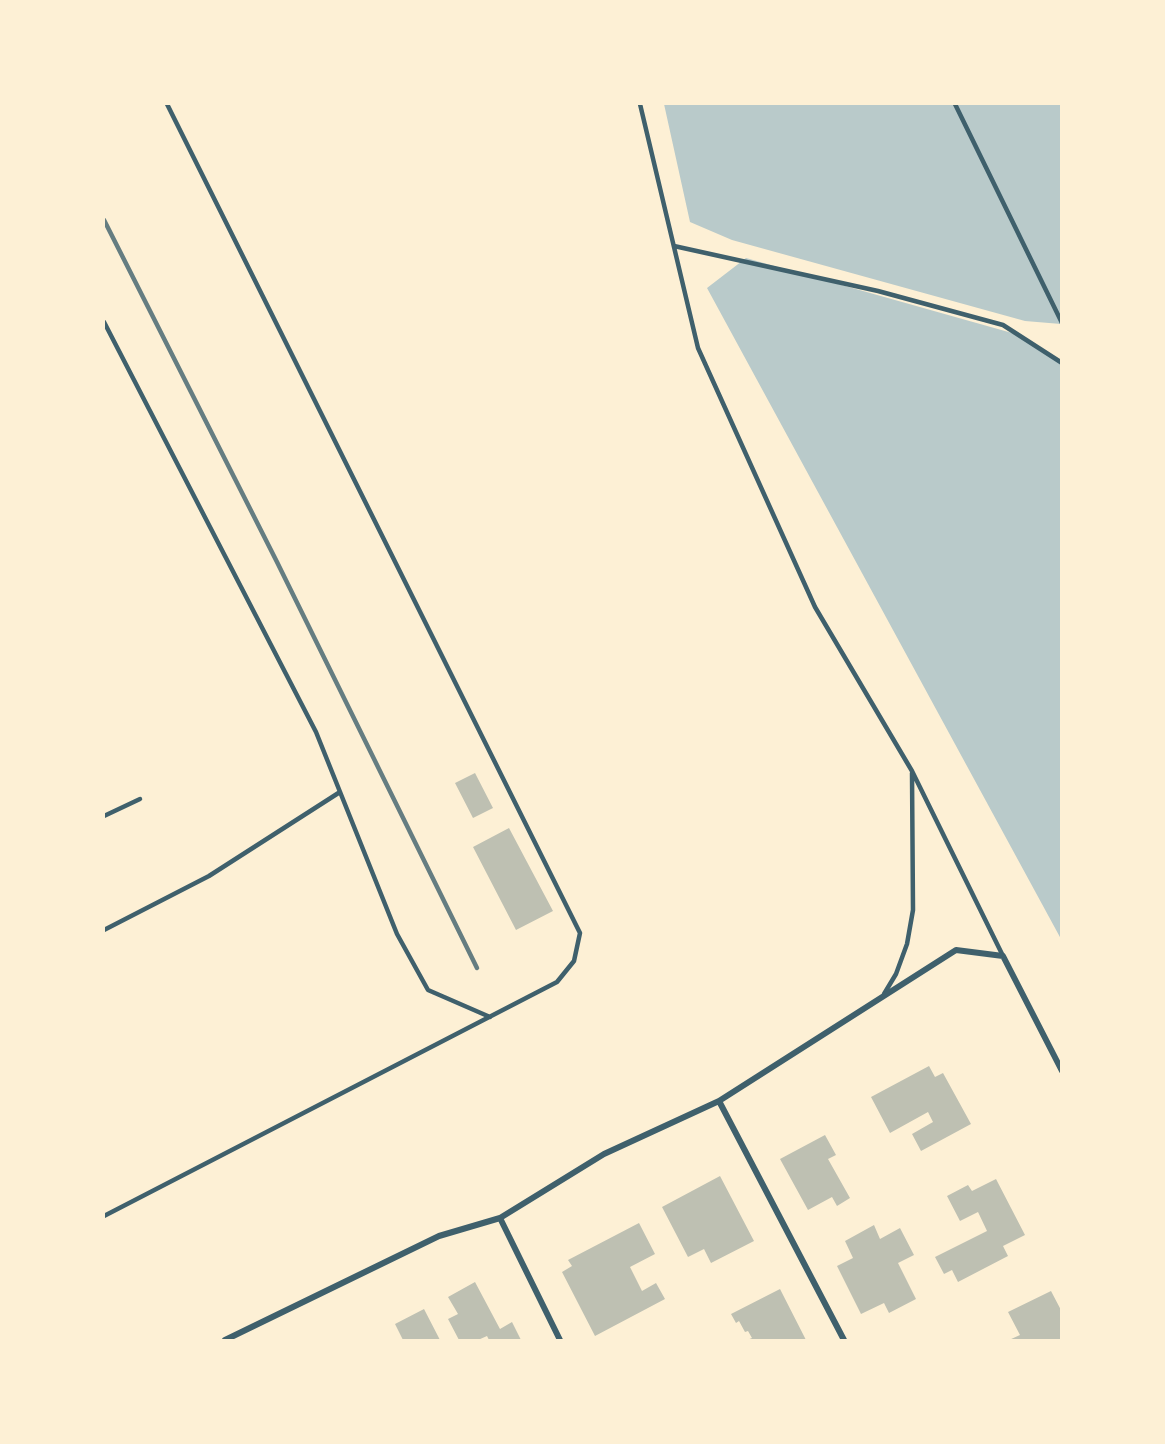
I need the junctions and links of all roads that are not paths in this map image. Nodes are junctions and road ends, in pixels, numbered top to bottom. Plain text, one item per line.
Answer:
1 (167, 104) edge
2 (639, 104) edge
3 (955, 104) edge
4 (674, 246) junction
5 (104, 322) edge
6 (1062, 323) edge
7 (1062, 363) edge
8 (912, 771) junction
9 (340, 792) junction
10 (140, 799) dead end
11 (104, 816) edge
12 (104, 930) edge
13 (1003, 956) junction
14 (884, 994) junction
15 (490, 1017) junction
16 (1062, 1071) edge
17 (719, 1101) junction
18 (104, 1216) edge
19 (500, 1218) junction
20 (225, 1341) edge
21 (560, 1341) edge
22 (844, 1341) edge

1 - 15 lane
2 - 4 lane
3 - 6 lane
4 - 7 lane
4 - 8 lane
5 - 9 lane
8 - 13 lane
8 - 14 lane
9 - 12 lane
9 - 15 lane
10 - 11 lane
13 - 14 street
13 - 16 street
14 - 17 street
15 - 18 lane
17 - 19 street
17 - 22 street
19 - 20 street
19 - 21 street

